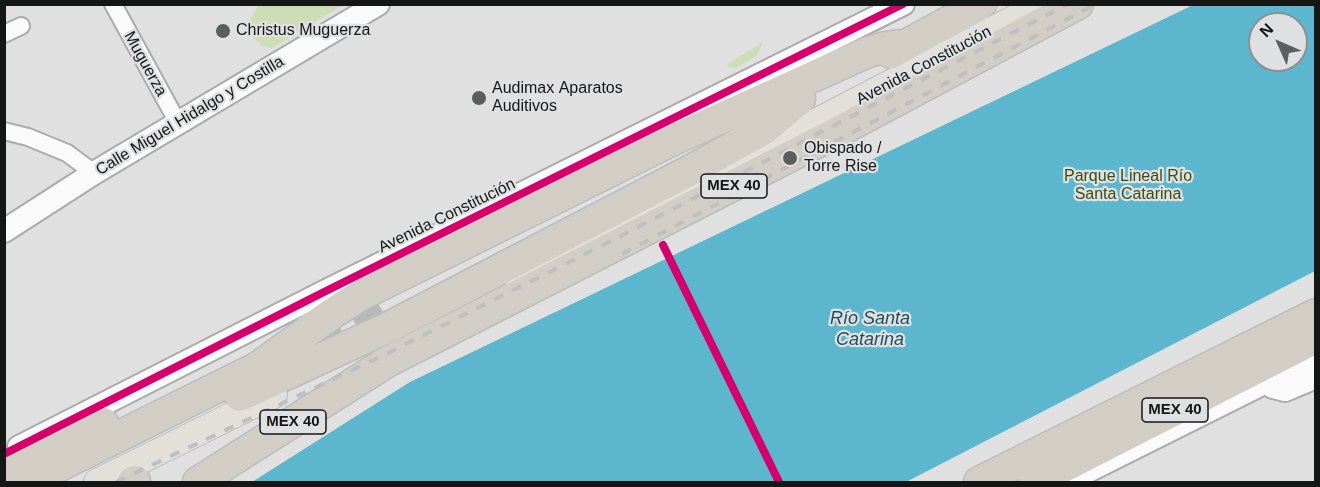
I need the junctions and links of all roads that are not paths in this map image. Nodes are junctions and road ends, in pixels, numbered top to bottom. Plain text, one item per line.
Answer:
1 (113, 4) edge
2 (903, 4) edge
3 (981, 4) edge
4 (1042, 4) edge
5 (1078, 4) edge
6 (374, 6) edge
7 (21, 26) dead end
8 (4, 34) edge
9 (908, 44) junction
10 (800, 99) junction
11 (178, 123) junction
12 (4, 131) edge
13 (94, 173) junction
14 (4, 231) edge
15 (387, 306) tunnel mouth
16 (1316, 315) edge
17 (298, 337) junction
18 (1316, 338) edge
19 (1316, 357) edge
20 (1316, 377) edge
21 (1266, 382) junction
22 (4, 454) edge
23 (4, 469) edge
24 (27, 483) edge
25 (56, 483) edge
26 (97, 483) edge
27 (198, 483) edge
28 (979, 483) edge
29 (1034, 483) edge
30 (1066, 483) edge

1 - 11 street, Muguerza
2 - 22 street, Avenida Constitución
3 - 9 highway, Avenida Constitución / MEX 40
4 - 26 main road, Avenida Constitución
5 - 27 highway, Avenida Constitución / MEX 40
6 - 11 street, Calle Miguel Hidalgo y Costilla
7 - 8 street
9 - 10 highway, Avenida Constitución / MEX 40
9 - 17 highway
10 - 15 highway, Avenida Constitución / MEX 40
10 - 25 highway
11 - 13 street, Calle Miguel Hidalgo y Costilla
12 - 13 street
13 - 14 street, Calle Miguel Hidalgo y Costilla
16 - 28 highway, MEX 40
17 - 23 highway
17 - 24 highway
18 - 29 highway, MEX 40
19 - 21 street
20 - 21 street
21 - 30 street

